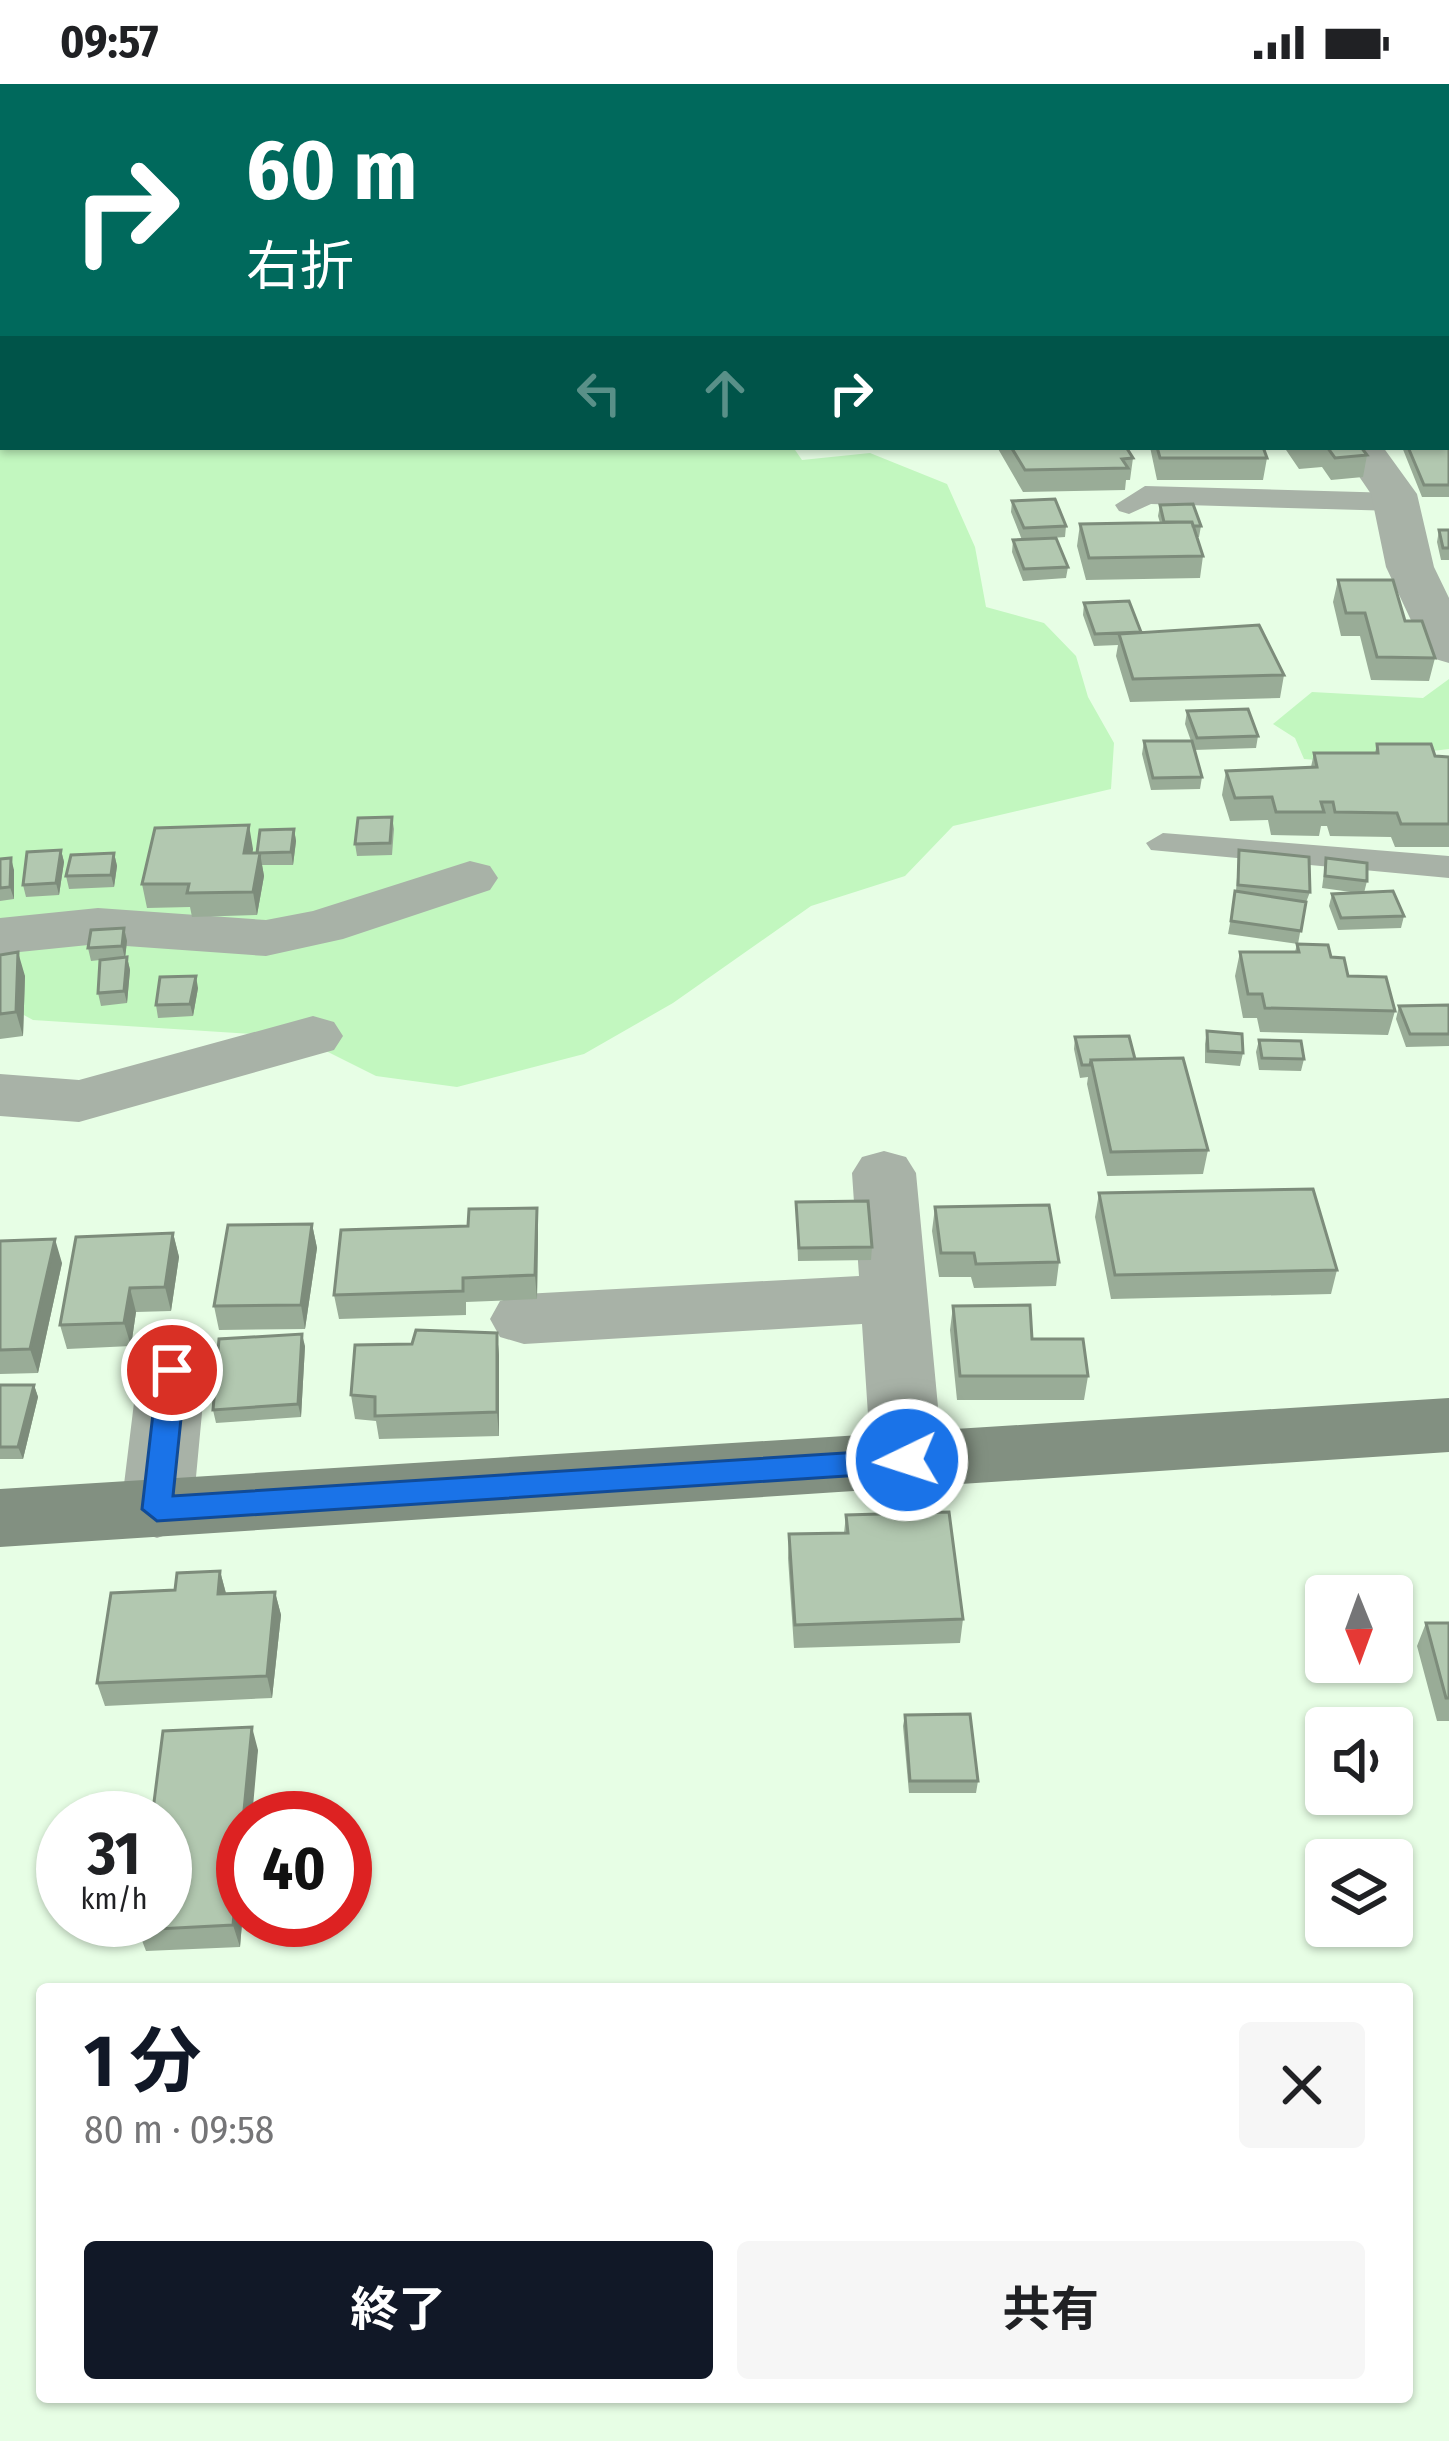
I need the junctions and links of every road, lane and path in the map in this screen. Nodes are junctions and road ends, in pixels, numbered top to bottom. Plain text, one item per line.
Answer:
1 (1363, 450) edge
2 (1396, 502) junction
3 (1129, 505) edge
4 (1449, 648) edge
5 (1163, 843) dead end
6 (1449, 867) edge
7 (470, 878) dead end
8 (0, 936) edge
9 (313, 1036) dead end
10 (0, 1095) edge
11 (884, 1173) dead end
12 (894, 1298) junction
13 (524, 1319) dead end
14 (172, 1370) dead end
15 (1449, 1425) edge
16 (907, 1460) junction
17 (157, 1509) junction
18 (0, 1518) edge

1 - 2 street
2 - 3 lane
2 - 4 street
5 - 6 lane
7 - 8 street
9 - 10 street
11 - 12 street
12 - 13 street
12 - 16 street
14 - 17 street
15 - 16 street
16 - 17 street
17 - 18 street

